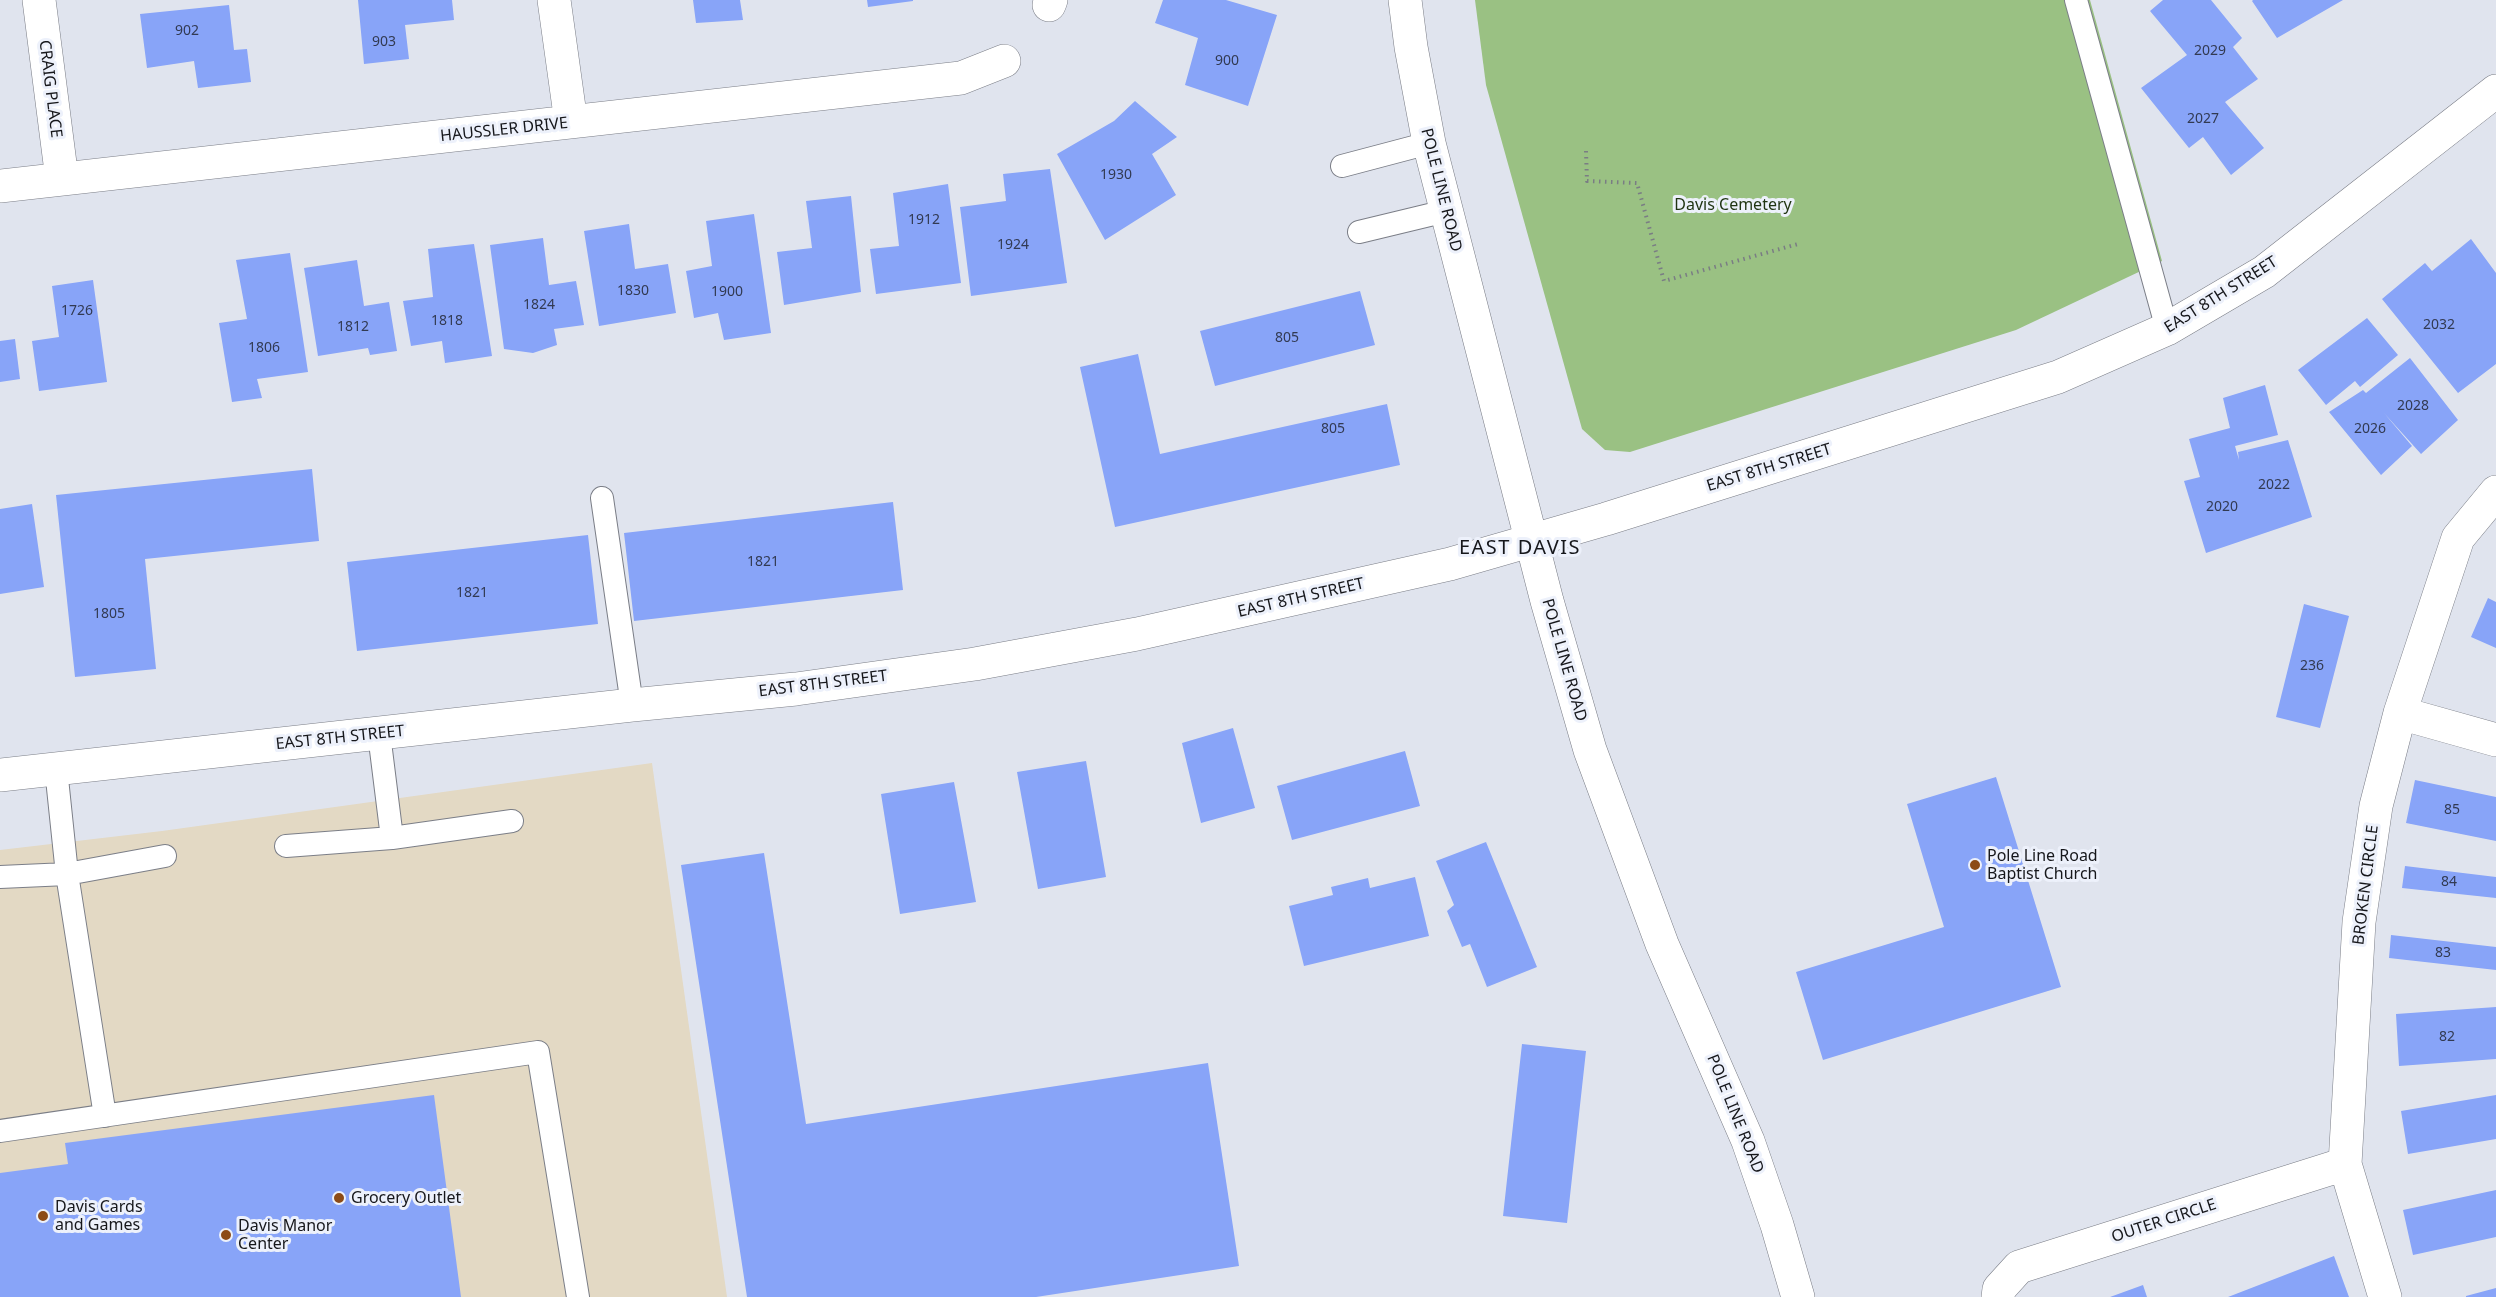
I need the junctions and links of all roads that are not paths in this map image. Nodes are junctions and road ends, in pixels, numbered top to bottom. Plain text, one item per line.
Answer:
1 (39, 0) edge
2 (554, 0) edge
3 (1405, 0) edge
4 (2076, 0) edge
5 (1004, 61) dead end
6 (2496, 91) edge
7 (571, 122) junction
8 (1429, 143) junction
9 (1342, 166) dead end
10 (62, 179) junction
11 (0, 186) edge
12 (1446, 211) junction
13 (1359, 232) dead end
14 (2168, 329) junction
15 (2496, 492) edge
16 (602, 498) dead end
17 (1532, 541) junction
18 (632, 705) junction
19 (2400, 713) junction
20 (379, 734) junction
21 (2496, 740) edge
22 (56, 769) junction
23 (0, 775) edge
24 (512, 821) dead end
25 (392, 838) junction
26 (286, 846) dead end
27 (165, 856) dead end
28 (67, 874) junction
29 (0, 877) edge
30 (105, 1116) junction
31 (0, 1131) edge
32 (2345, 1164) junction
33 (578, 1297) edge
34 (1798, 1297) edge
35 (1998, 1297) edge
36 (2385, 1297) edge

1 - 10 street, CRAIG PLACE
2 - 7 street
3 - 8 street, POLE LINE ROAD
4 - 14 lane
5 - 7 street, HAUSSLER DRIVE
6 - 14 street, EAST 8TH STREET
7 - 10 street, HAUSSLER DRIVE
8 - 9 lane
8 - 12 street, POLE LINE ROAD
10 - 11 street, HAUSSLER DRIVE
12 - 13 lane
12 - 17 street, POLE LINE ROAD
14 - 17 street, EAST 8TH STREET
15 - 19 street, BROKEN CIRCLE
16 - 18 lane
17 - 18 street, EAST 8TH STREET
17 - 34 street, POLE LINE ROAD
18 - 20 street, EAST 8TH STREET
19 - 21 street
19 - 32 street, BROKEN CIRCLE
20 - 22 street, EAST 8TH STREET
20 - 25 lane
22 - 23 street, EAST 8TH STREET
22 - 28 lane
24 - 25 lane
25 - 26 lane
27 - 28 lane
28 - 29 lane
28 - 30 lane
30 - 31 lane
30 - 33 lane
32 - 35 street, OUTER CIRCLE
32 - 36 street, BROKEN CIRCLE

